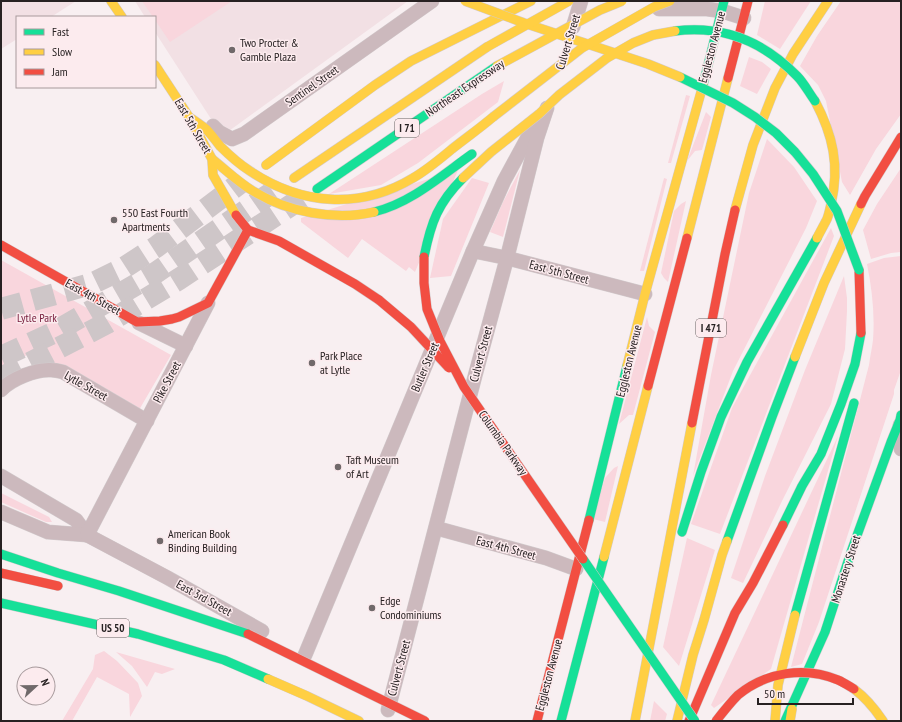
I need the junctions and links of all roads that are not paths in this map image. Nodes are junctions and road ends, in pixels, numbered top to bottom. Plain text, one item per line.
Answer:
1 (111, 1) edge
2 (432, 1) edge
3 (465, 1) edge
4 (531, 1) edge
5 (564, 1) edge
6 (622, 1) edge
7 (670, 1) edge
8 (748, 1) edge
9 (828, 1) edge
10 (576, 2) edge
11 (723, 6) edge
12 (121, 16) edge
13 (744, 18) junction
14 (156, 67) edge
15 (557, 89) junction
16 (189, 117) junction
17 (495, 137) dead end
18 (901, 137) edge
19 (475, 152) dead end
20 (212, 159) junction
21 (266, 165) dead end
22 (294, 178) dead end
23 (317, 188) dead end
24 (248, 230) junction
25 (1, 245) edge
26 (473, 251) junction
27 (507, 258) junction
28 (645, 294) junction
29 (208, 303) junction
30 (137, 322) junction
31 (861, 333) junction
32 (186, 346) junction
33 (858, 381) dead end
34 (464, 387) junction
35 (1, 390) edge
36 (856, 396) dead end
37 (901, 417) edge
38 (147, 421) junction
39 (896, 445) edge
40 (1, 476) edge
41 (1, 512) edge
42 (436, 528) junction
43 (87, 535) junction
44 (680, 538) dead end
45 (1, 554) edge
46 (576, 569) junction
47 (1, 573) edge
48 (672, 575) dead end
49 (67, 588) dead end
50 (111, 598) dead end
51 (1, 603) edge
52 (180, 611) junction
53 (305, 655) junction
54 (644, 672) junction
55 (792, 709) junction
56 (388, 710) junction
57 (359, 721) edge
58 (408, 721) edge
59 (425, 721) edge
60 (537, 721) edge
61 (561, 721) edge
62 (635, 721) edge
63 (677, 721) edge
64 (689, 721) edge
65 (695, 721) edge
66 (716, 721) edge
67 (775, 721) edge
68 (785, 721) edge
69 (790, 721) edge
70 (883, 721) edge

1 - 12 main road
2 - 16 street, Sentinel Street
3 - 31 main road, bridge
4 - 21 main road
5 - 10 street
6 - 23 main road, Northeast Expressway / I 71, bridge
7 - 16 main road, bridge
8 - 13 main road, Eggleston Avenue
9 - 54 main road, I 471
10 - 11 street
10 - 15 street, Culvert Street
10 - 22 main road, bridge
11 - 13 street
11 - 28 main road, Eggleston Avenue
13 - 61 main road, Eggleston Avenue
14 - 16 main road, East 5th Street
15 - 17 main road, bridge
15 - 26 street, Butler Street
15 - 27 street, Culvert Street
15 - 34 main road, bridge
15 - 44 main road, bridge
16 - 20 main road, East 5th Street
18 - 63 main road
19 - 20 main road
20 - 24 main road, East 5th Street
24 - 29 main road, Pike Street
24 - 34 main road, Columbia Parkway, bridge
25 - 30 main road, East 4th Street
26 - 27 street, East 5th Street
26 - 53 street, Butler Street
27 - 28 street, East 5th Street
27 - 42 street, Culvert Street
28 - 46 main road, Eggleston Avenue
29 - 30 main road
29 - 32 street, Pike Street
30 - 32 street, East 4th Street
31 - 33 main road
31 - 64 main road
32 - 38 street, Pike Street
34 - 65 main road, Columbia Parkway, bridge
35 - 38 street, Lytle Street
36 - 67 main road, bridge
37 - 39 street
38 - 43 street, Pike Street
39 - 55 main road, Monastery Street
40 - 43 street, East 3rd Street
41 - 43 street
42 - 46 street, East 4th Street
42 - 56 street, Culvert Street
43 - 53 street, East 3rd Street
45 - 52 main road
46 - 60 main road, Eggleston Avenue
47 - 49 main road
48 - 54 main road
50 - 52 main road, US 50
51 - 57 main road, US 50
52 - 59 main road, US 50, bridge
53 - 56 street, East 3rd Street
54 - 62 main road, I 471
55 - 68 main road, Monastery Street
55 - 69 main road
56 - 58 street, East 3rd Street
66 - 70 main road, bridge

